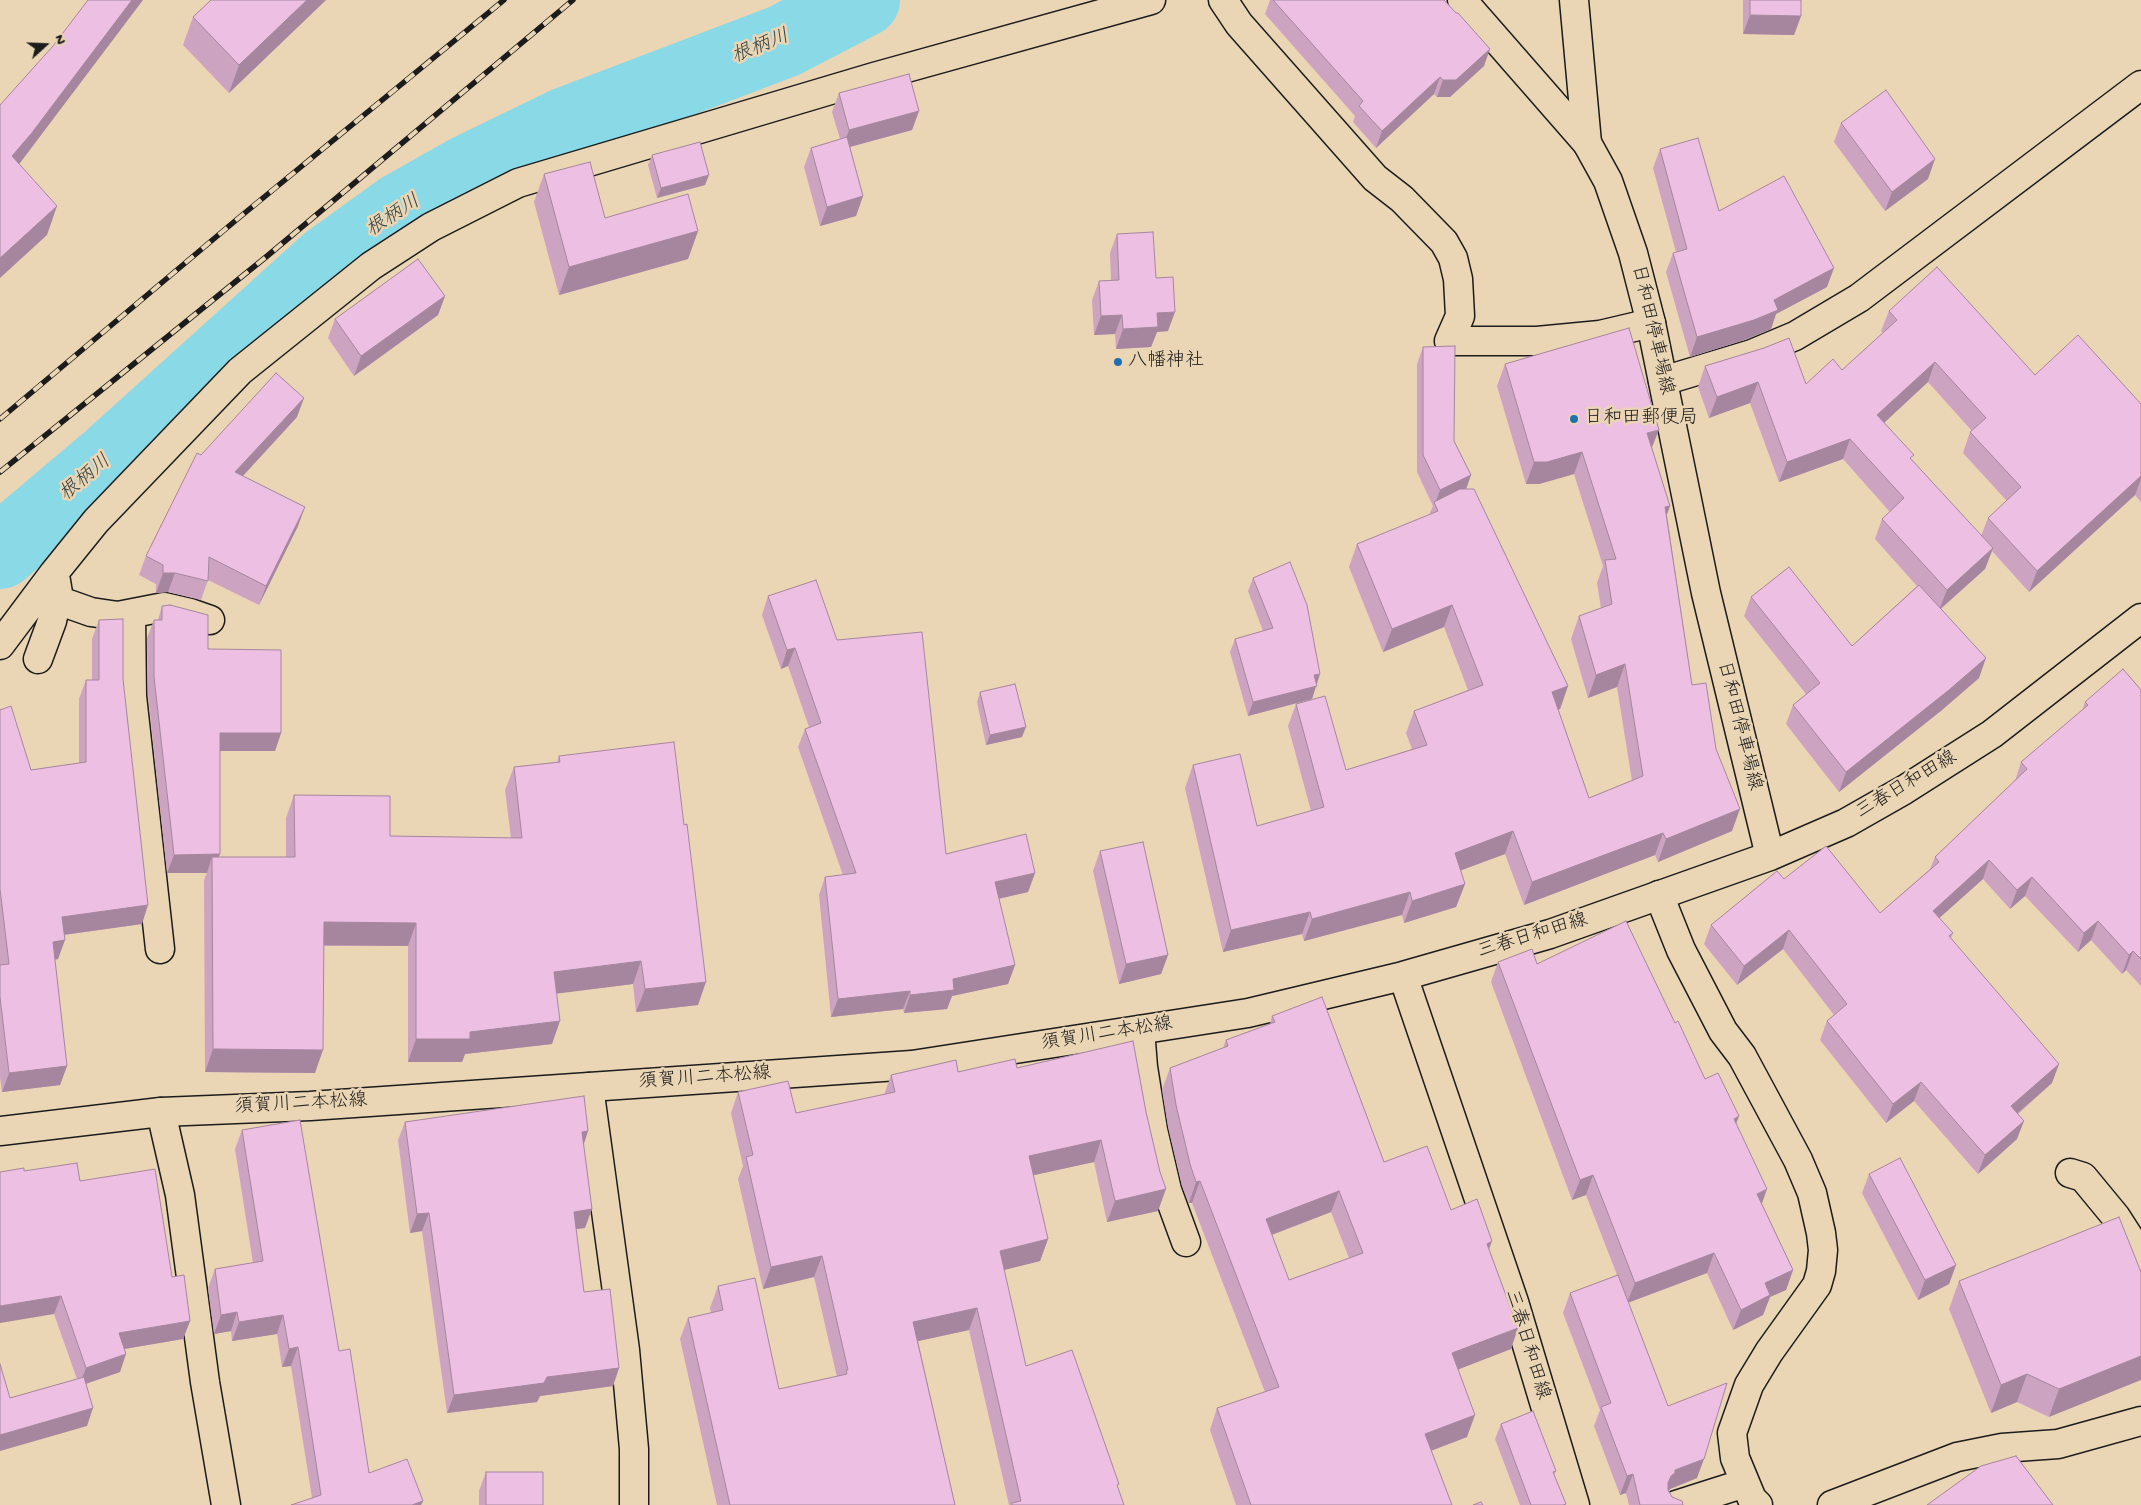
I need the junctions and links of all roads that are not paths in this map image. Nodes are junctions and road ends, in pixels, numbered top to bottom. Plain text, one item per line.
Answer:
1 (1151, 0) edge
2 (1223, 0) edge
3 (1462, 0) edge
4 (1574, 0) edge
5 (2141, 85) edge
6 (1587, 143) junction
7 (1650, 323) junction
8 (1663, 381) junction
9 (54, 573) junction
10 (57, 600) junction
11 (131, 614) junction
12 (2141, 618) edge
13 (210, 620) edge
14 (0, 645) edge
15 (38, 659) dead end
16 (1770, 856) junction
17 (1659, 895) junction
18 (160, 949) dead end
19 (1403, 976) junction
20 (1140, 1030) junction
21 (589, 1087) junction
22 (161, 1112) junction
23 (0, 1131) edge
24 (2070, 1173) dead end
25 (1186, 1242) dead end
26 (2141, 1256) edge
27 (2141, 1421) edge
28 (1752, 1494) edge
29 (226, 1505) edge
30 (634, 1505) edge
31 (1575, 1505) edge
32 (1676, 1505) edge
33 (1832, 1505) edge

1 - 9 street
2 - 7 street
3 - 6 street, 日和田停車場線
4 - 6 street
5 - 8 street
6 - 7 street, 日和田停車場線
7 - 8 street, 日和田停車場線
8 - 16 street, 日和田停車場線
9 - 10 street
9 - 14 street
10 - 11 street
10 - 15 street
11 - 13 street
11 - 18 street
12 - 16 street, 三春日和田線
16 - 17 street, 三春日和田線
17 - 19 street, 三春日和田線
17 - 28 street
19 - 20 street, 須賀川二本松線
19 - 31 street, 三春日和田線
20 - 21 street, 須賀川二本松線
20 - 25 street
21 - 22 street, 須賀川二本松線
21 - 30 street
22 - 23 street, 須賀川二本松線
22 - 29 street
24 - 26 street
27 - 33 street
28 - 32 street

